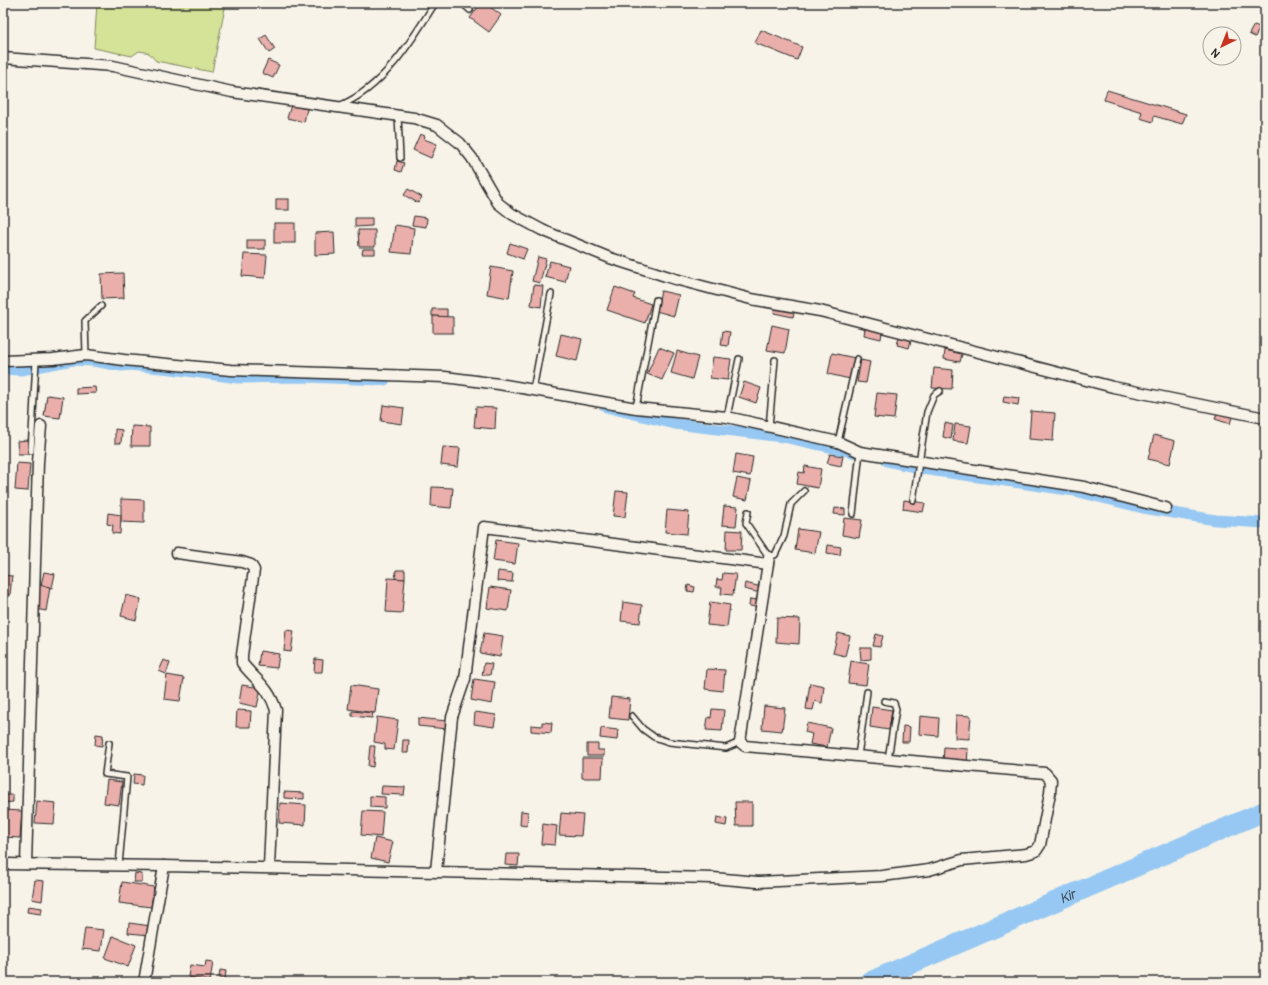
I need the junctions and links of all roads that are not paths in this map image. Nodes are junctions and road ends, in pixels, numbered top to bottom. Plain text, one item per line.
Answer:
1 (435, 3) edge
2 (462, 3) edge
3 (470, 10) dead end
4 (3, 58) edge
5 (334, 108) junction
6 (398, 116) junction
7 (400, 158) dead end
8 (551, 294) dead end
9 (656, 300) dead end
10 (101, 306) dead end
11 (86, 355) junction
12 (739, 359) dead end
13 (857, 359) dead end
14 (775, 360) dead end
15 (3, 362) edge
16 (35, 363) junction
17 (533, 390) junction
18 (940, 391) dead end
19 (636, 408) junction
20 (727, 417) junction
21 (1265, 418) edge
22 (41, 426) dead end
23 (768, 427) junction
24 (838, 442) junction
25 (31, 451) dead end
26 (860, 452) junction
27 (919, 461) junction
28 (804, 491) dead end
29 (912, 500) dead end
30 (1166, 508) dead end
31 (748, 512) dead end
32 (853, 514) dead end
33 (177, 553) dead end
34 (769, 560) junction
35 (867, 692) dead end
36 (884, 701) dead end
37 (632, 716) dead end
38 (740, 742) junction
39 (109, 743) dead end
40 (858, 756) junction
41 (888, 759) junction
42 (3, 864) edge
43 (26, 864) junction
44 (119, 865) junction
45 (164, 866) junction
46 (269, 868) junction
47 (436, 871) junction
48 (144, 982) edge

1 - 5 lane
2 - 3 lane
4 - 5 street
5 - 6 street
6 - 7 lane
6 - 21 street
8 - 17 lane
9 - 19 lane
10 - 11 lane
11 - 16 street
11 - 17 street
12 - 20 lane
13 - 24 lane
14 - 23 lane
15 - 16 street
16 - 25 lane
17 - 19 street
18 - 27 lane
19 - 20 street
20 - 23 street
22 - 43 street
23 - 24 street
24 - 26 street
26 - 27 street
26 - 32 lane
27 - 29 lane
27 - 30 street
28 - 34 lane
31 - 34 lane
33 - 46 street
34 - 38 street
34 - 47 street
35 - 40 lane
36 - 41 lane
37 - 38 lane
38 - 40 street
39 - 44 lane
40 - 41 street
41 - 47 street
42 - 43 street
43 - 44 street
44 - 45 street
45 - 46 street
45 - 48 street
46 - 47 street

